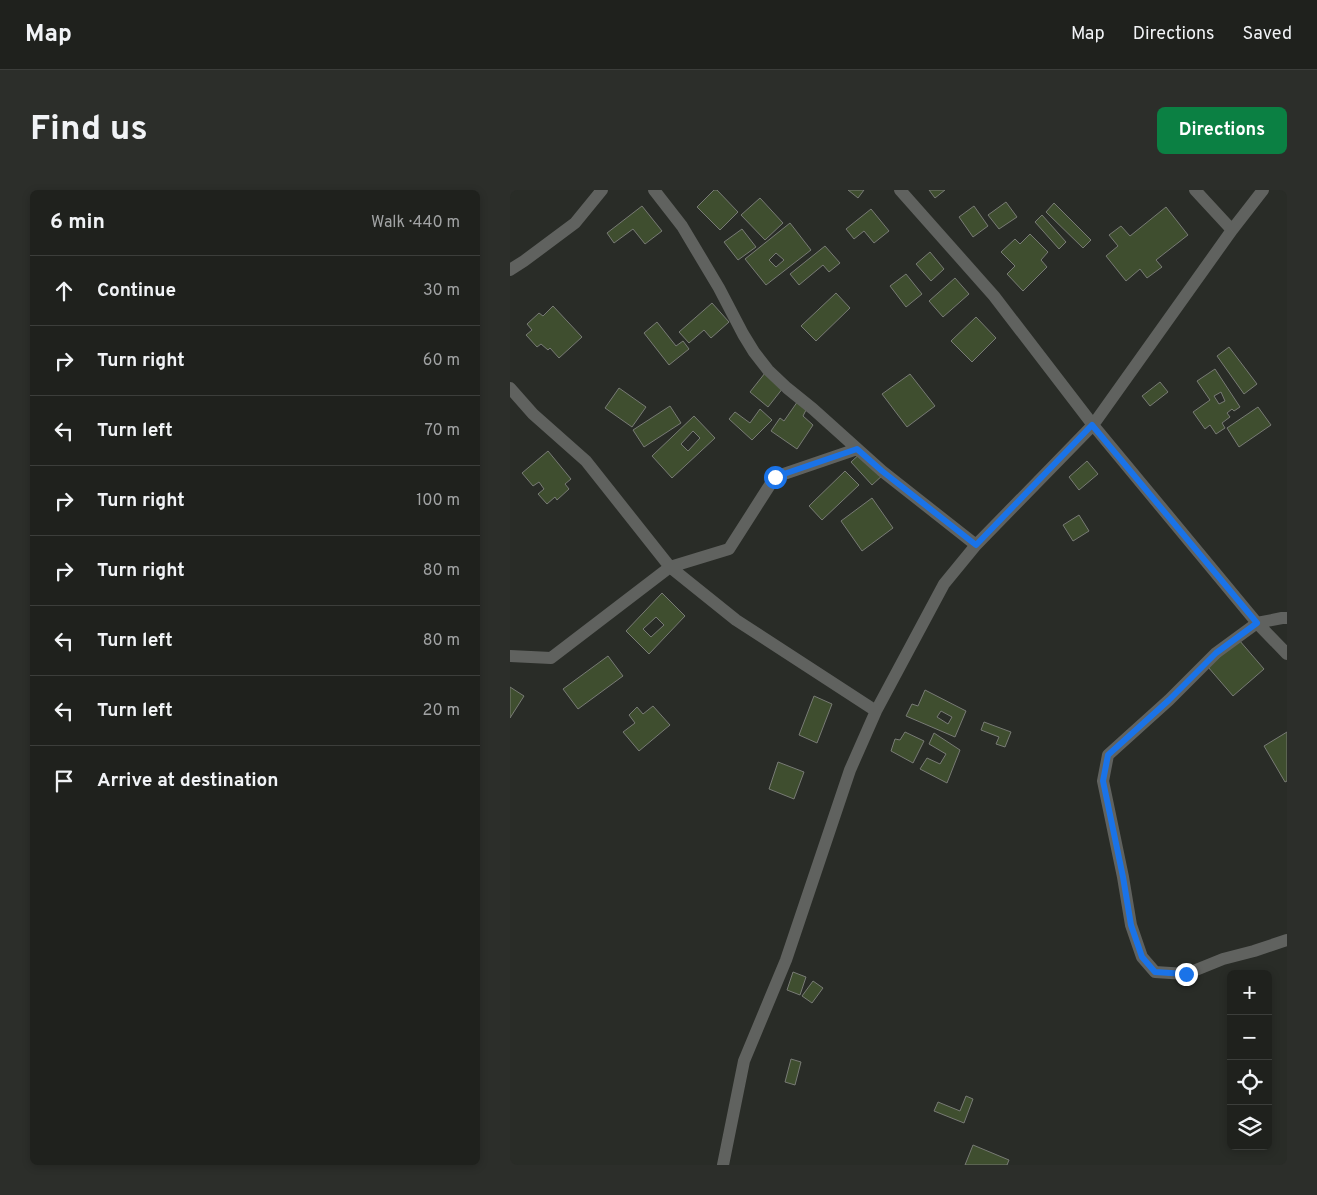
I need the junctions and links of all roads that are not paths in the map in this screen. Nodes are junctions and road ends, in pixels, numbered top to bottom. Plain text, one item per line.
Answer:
1 (602, 190) edge
2 (654, 190) edge
3 (900, 190) edge
4 (1195, 190) edge
5 (1263, 190) edge
6 (1232, 230) junction
7 (510, 270) edge
8 (510, 388) edge
9 (1092, 425) junction
10 (857, 449) junction
11 (976, 545) junction
12 (670, 567) junction
13 (1287, 618) edge
14 (1257, 623) junction
15 (1287, 654) edge
16 (510, 656) edge
17 (876, 711) junction
18 (1287, 940) edge
19 (723, 1165) edge

1 - 7 street
2 - 10 street
3 - 9 street
4 - 6 street
5 - 6 street
6 - 9 street
8 - 12 street
9 - 11 street
9 - 14 street
10 - 11 street
10 - 12 street
11 - 17 street
12 - 16 street
12 - 17 street
13 - 14 street
14 - 15 street
14 - 18 street
17 - 19 street

